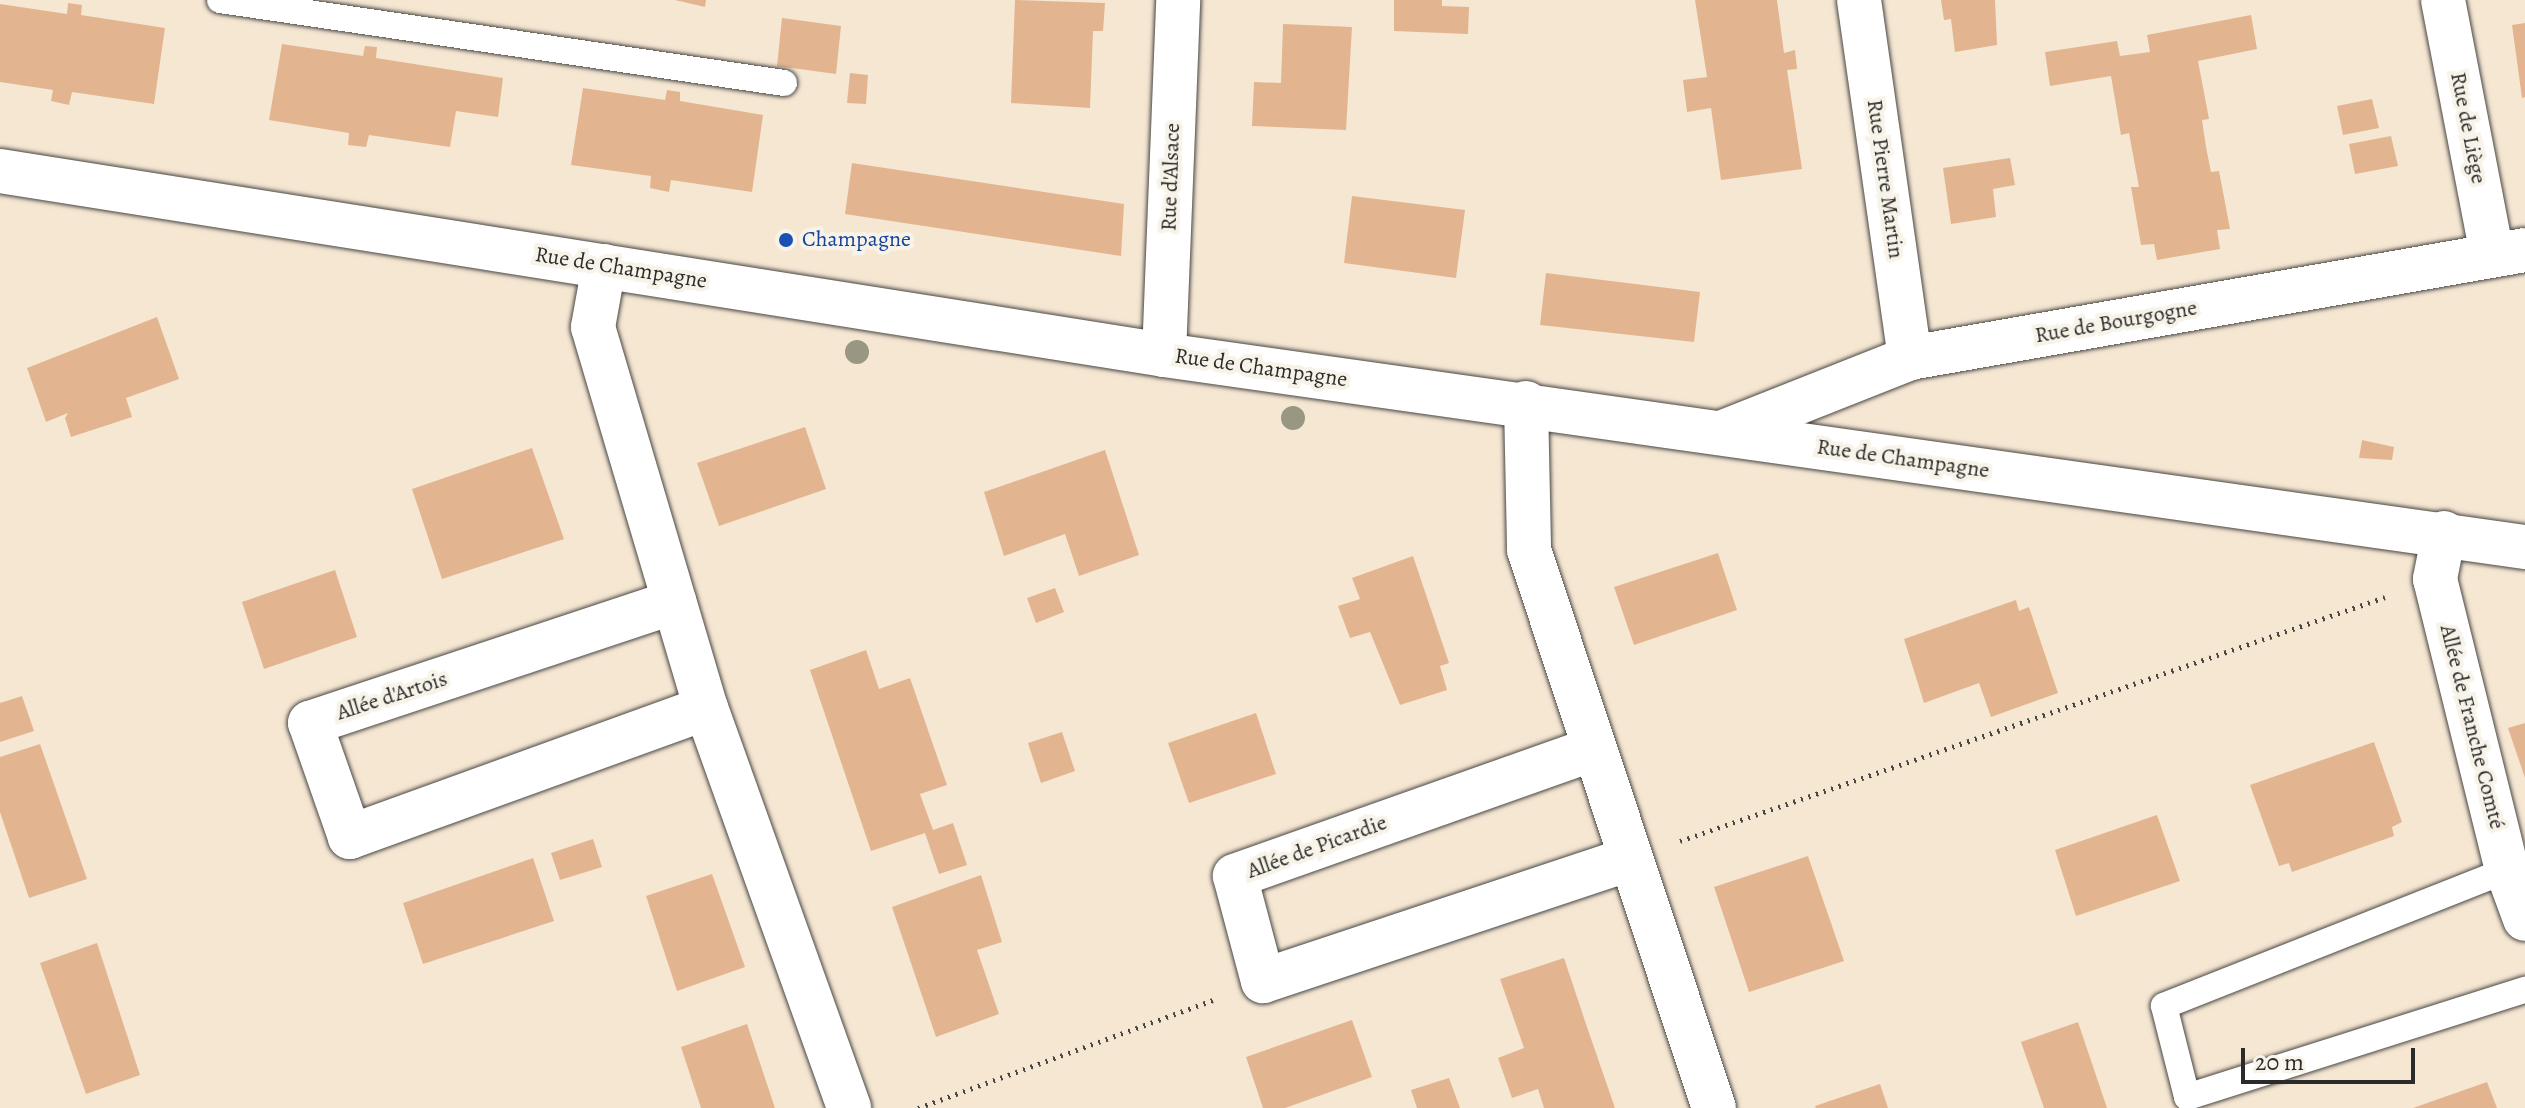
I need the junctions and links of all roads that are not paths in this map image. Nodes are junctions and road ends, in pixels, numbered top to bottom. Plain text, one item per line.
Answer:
1 (220, 0) edge
2 (1178, 0) edge
3 (1859, 0) edge
4 (2443, 0) edge
5 (784, 83) dead end
6 (0, 171) edge
7 (2509, 252) edge
8 (604, 266) junction
9 (1164, 355) junction
10 (1910, 358) junction
11 (1526, 403) junction
12 (1719, 434) junction
13 (2444, 533) junction
14 (2525, 547) edge
15 (674, 602) junction
16 (706, 708) junction
17 (1593, 749) junction
18 (1629, 859) junction
19 (2507, 870) junction
20 (2525, 919) edge
21 (2525, 990) edge
22 (849, 1108) edge
23 (1714, 1108) edge

1 - 5 lane
2 - 9 street, Rue d'Alsace
3 - 10 street, Rue Pierre Martin
4 - 7 street, Rue de Liège
6 - 8 street, Rue de Champagne
7 - 10 street, Rue de Bourgogne
8 - 9 street, Rue de Champagne
8 - 15 street
9 - 11 street, Rue de Champagne
10 - 12 street, Rue de Bourgogne
11 - 12 street, Rue de Champagne
11 - 17 street
12 - 13 street, Rue de Champagne
13 - 14 street, Rue de Champagne
13 - 19 street, Allée de Franche Comté
15 - 16 street
15 - 16 street, Allée d'Artois
16 - 22 street
17 - 18 street
17 - 18 street, Allée de Picardie
18 - 23 street
19 - 20 street, Allée de Franche Comté
19 - 21 lane

